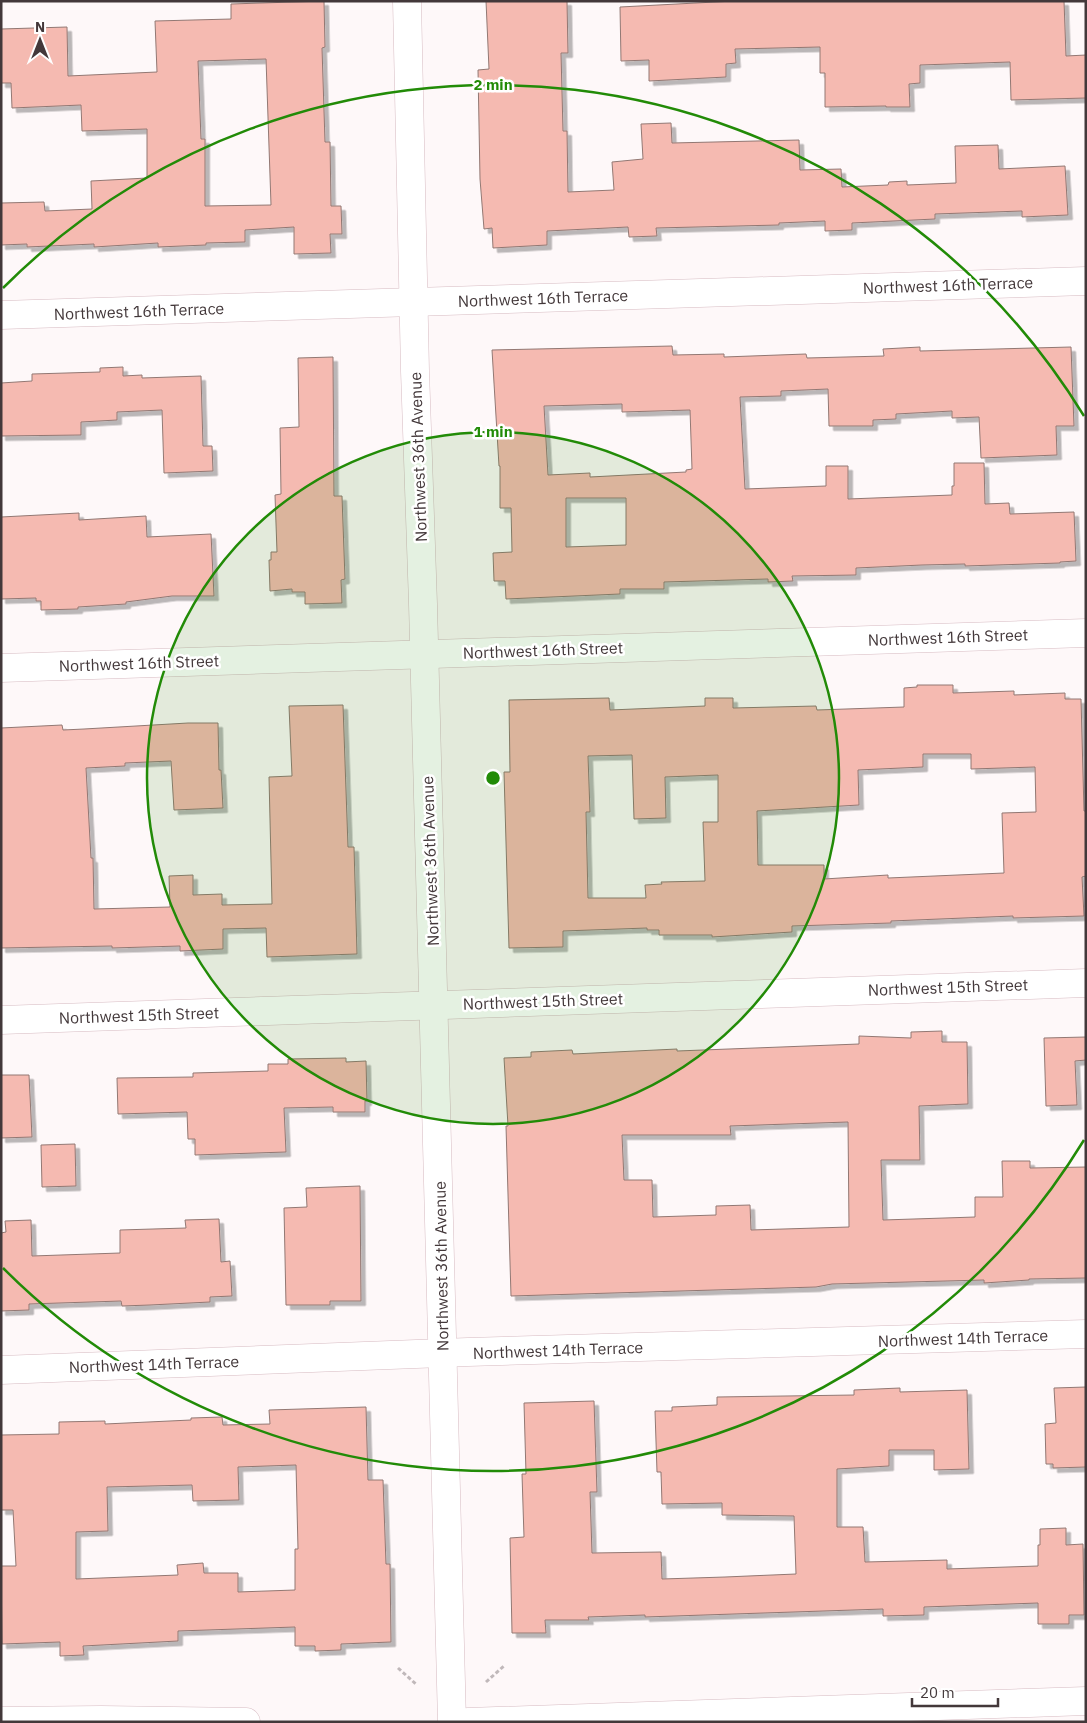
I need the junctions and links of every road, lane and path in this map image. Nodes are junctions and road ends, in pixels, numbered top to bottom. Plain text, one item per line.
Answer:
1 (407, 1) edge
2 (1086, 281) edge
3 (413, 302) junction
4 (1, 315) edge
5 (1086, 633) edge
6 (424, 653) junction
7 (1, 668) edge
8 (1086, 983) edge
9 (434, 1004) junction
10 (1, 1020) edge
11 (1086, 1334) edge
12 (443, 1353) junction
13 (1, 1370) edge
14 (505, 1665) dead end
15 (398, 1668) dead end
16 (486, 1682) dead end
17 (417, 1685) dead end
18 (1086, 1701) edge
19 (1, 1721) edge
20 (246, 1722) edge
21 (452, 1722) edge
22 (468, 1722) edge

1 - 3 street, Northwest 36th Avenue
2 - 3 street, Northwest 16th Terrace
3 - 4 street, Northwest 16th Terrace
3 - 6 street, Northwest 36th Avenue
5 - 6 street, Northwest 16th Street
6 - 7 street, Northwest 16th Street
6 - 9 street, Northwest 36th Avenue
8 - 9 street, Northwest 15th Street
9 - 10 street, Northwest 15th Street
9 - 12 street, Northwest 36th Avenue
11 - 12 street, Northwest 14th Terrace
12 - 13 street, Northwest 14th Terrace
12 - 21 street, Northwest 36th Avenue
14 - 16 path
15 - 17 path
18 - 22 street
19 - 20 street

